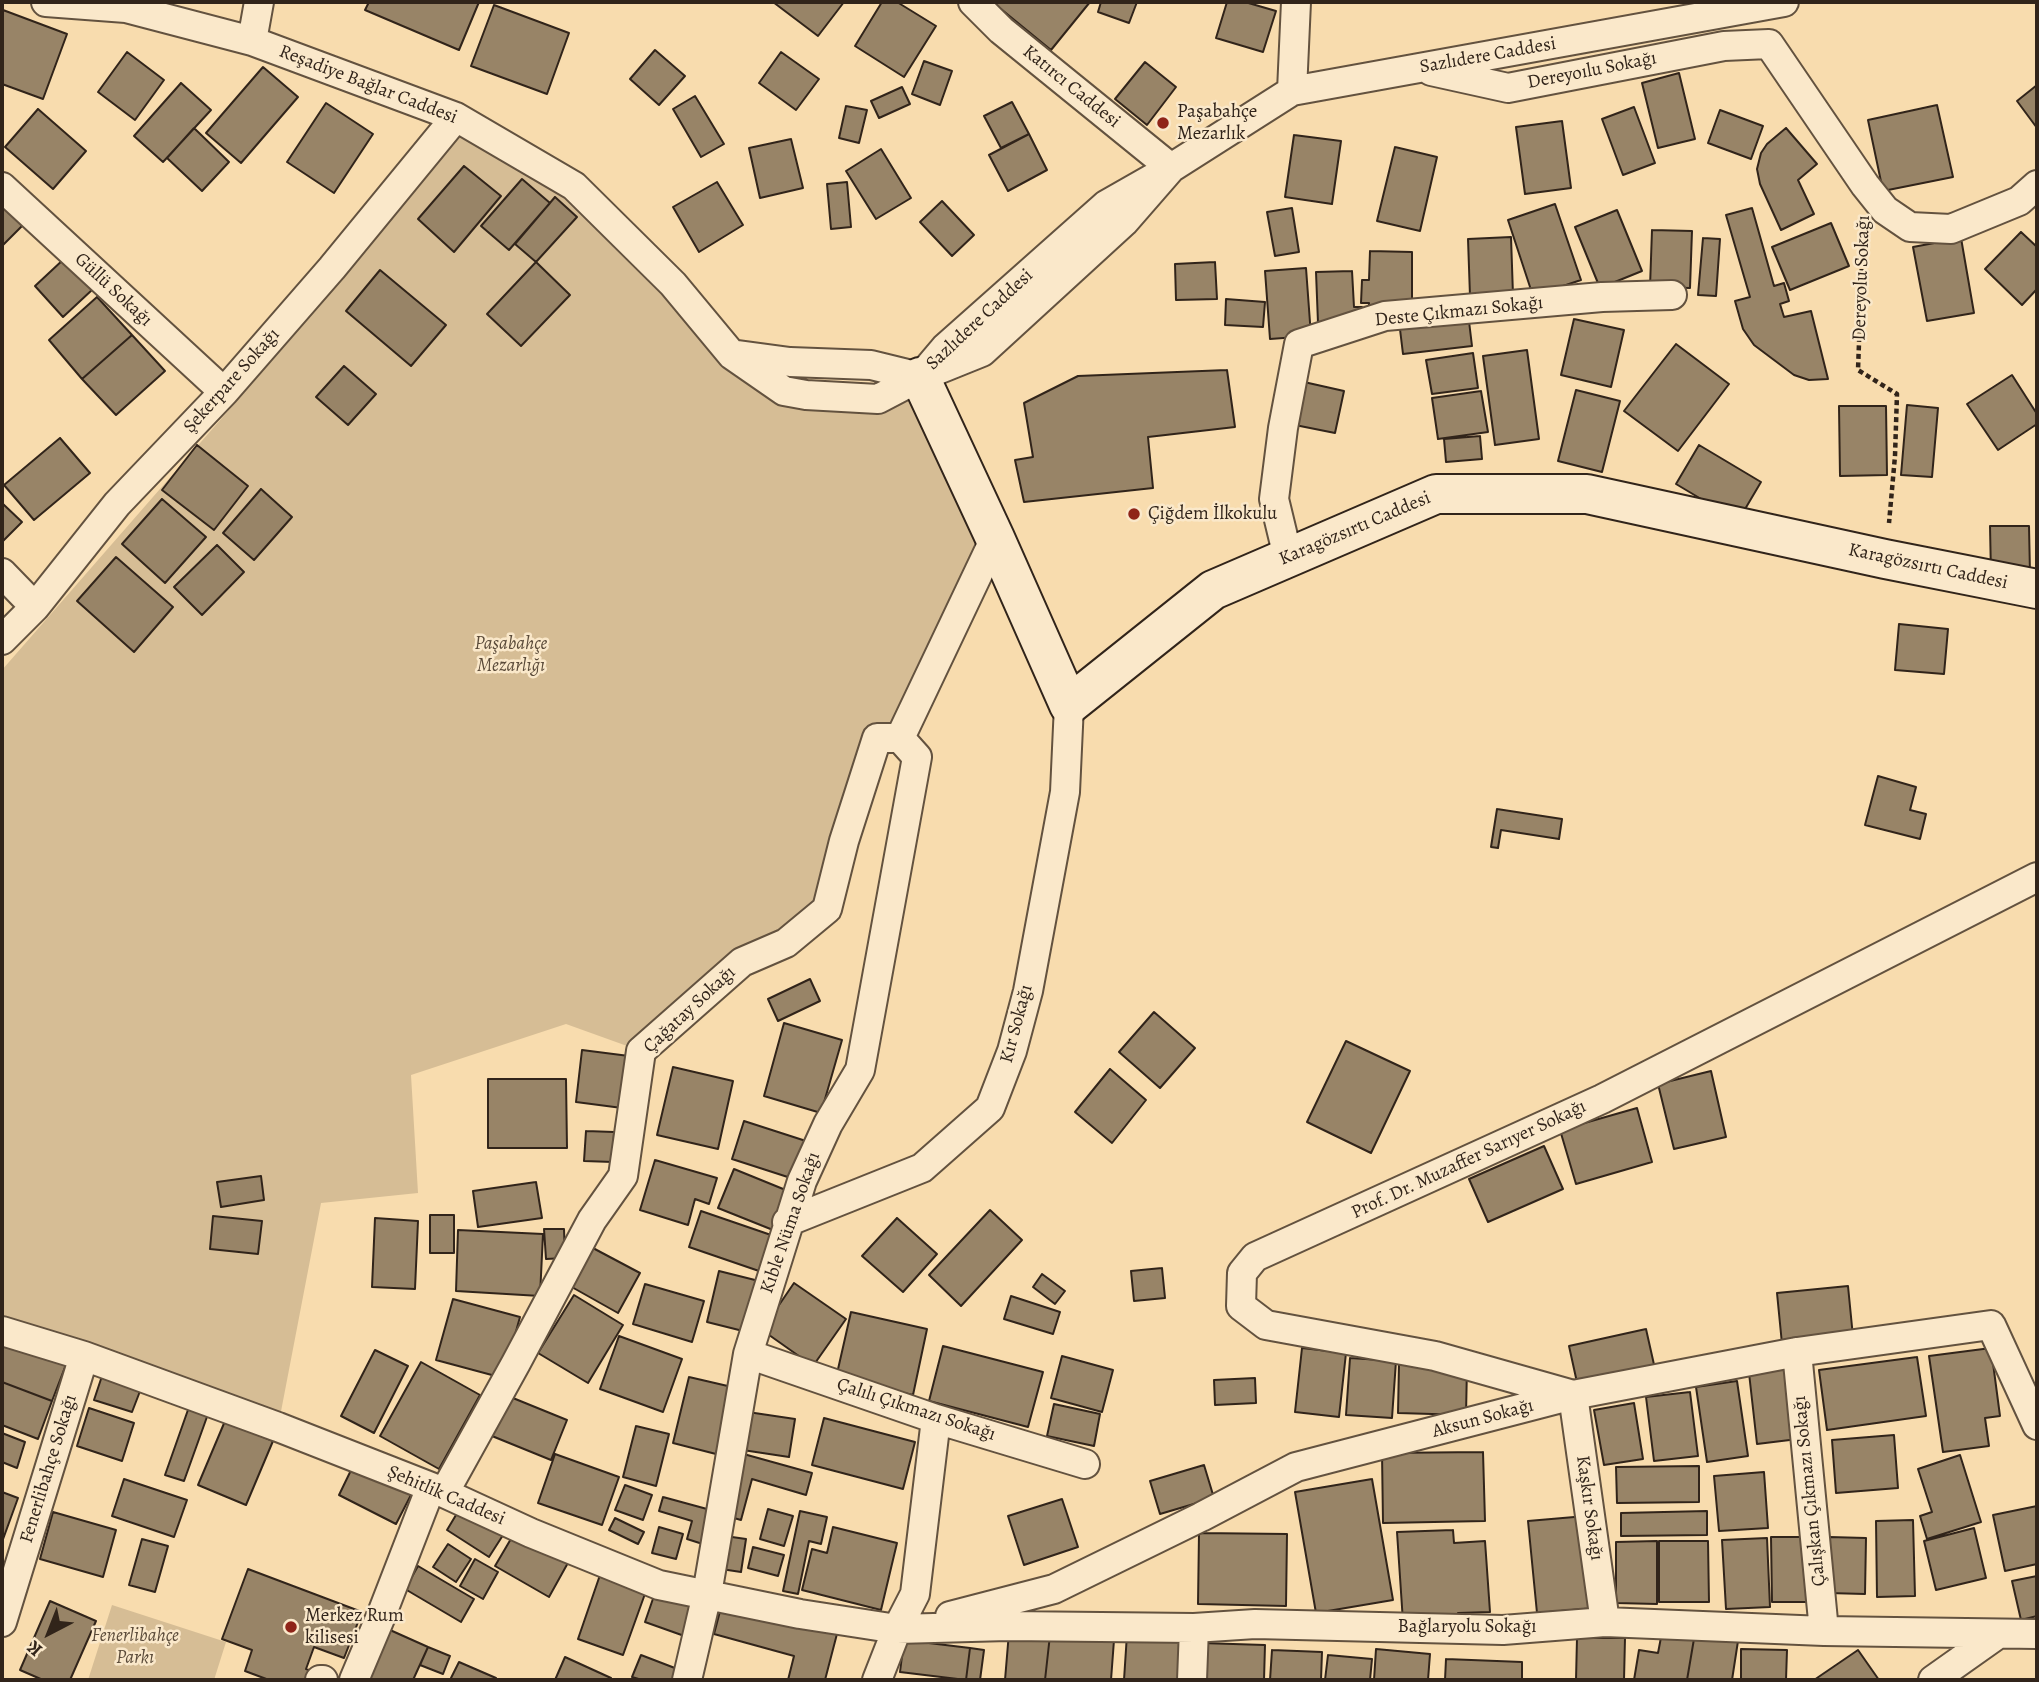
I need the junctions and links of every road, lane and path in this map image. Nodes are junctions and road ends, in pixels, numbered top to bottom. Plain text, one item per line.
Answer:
1 (46, 2) edge
2 (259, 2) edge
3 (973, 2) edge
4 (1296, 2) edge
5 (1784, 2) edge
6 (253, 41) junction
7 (1769, 44) joint
8 (1417, 68) junction
9 (1292, 92) junction
10 (456, 117) junction
11 (1171, 168) junction
12 (1865, 185) junction
13 (2037, 185) edge
14 (2, 187) edge
15 (1672, 295) dead end
16 (920, 377) junction
17 (224, 393) junction
18 (995, 538) junction
19 (1288, 557) junction
20 (1885, 559) junction
21 (2, 573) edge
22 (2037, 589) edge
23 (35, 607) junction
24 (2, 640) edge
25 (1069, 705) junction
26 (900, 738) junction
27 (2037, 877) edge
28 (788, 1222) junction
29 (2, 1331) edge
30 (1797, 1352) junction
31 (748, 1354) junction
32 (83, 1356) junction
33 (1573, 1395) junction
34 (936, 1419) junction
35 (2037, 1425) edge
36 (1085, 1464) dead end
37 (437, 1490) junction
38 (707, 1594) junction
39 (2, 1622) edge
40 (1605, 1622) junction
41 (1194, 1628) junction
42 (897, 1629) junction
43 (1824, 1631) junction
44 (1998, 1634) junction
45 (2037, 1634) edge
46 (354, 1680) edge
47 (687, 1680) edge
48 (877, 1680) edge
49 (1192, 1680) edge
50 (1933, 1680) edge

1 - 6 street, Reşadiye Bağlar Caddesi
2 - 6 street
3 - 11 street, Katırcı Caddesi
4 - 9 street
5 - 8 street, Sazlıdere Caddesi
6 - 10 street, Reşadiye Bağlar Caddesi
7 - 8 street, Dereyoılu Sokağı
7 - 12 street, Dereyolu Sokağı
8 - 9 street, Sazlıdere Caddesi
9 - 11 street, Sazlıdere Caddesi
10 - 16 street, Reşadiye Bağlar Caddesi
10 - 17 street, Şekerpare Sokağı
11 - 16 street, Sazlıdere Caddesi
12 - 13 street, Dereyolu Sokağı
12 - 20 path, Dereyolu Sokağı
14 - 17 street, Güllü Sokağı
15 - 19 street, Deste Çıkmazı Sokağı
16 - 18 street
17 - 23 street, Şekerpare Sokağı
18 - 25 street
18 - 26 street
19 - 20 street, Karagözsırtı Caddesi
19 - 25 street, Karagözsırtı Caddesi
20 - 22 street, Karagözsırtı Caddesi
21 - 23 street
23 - 24 street, Şekerpare Sokağı
25 - 28 street, Kır Sokağı
26 - 28 street, Kıble Nüma Sokağı
26 - 37 street, Çağatay Sokağı
27 - 33 street, Prof. Dr. Muzaffer Sarıyer Sokağı
28 - 31 street, Kıble Nüma Sokağı
29 - 32 street, Şehitlik Caddesi
30 - 33 street, Aksun Sokağı
30 - 35 street, Aksun Sokağı
30 - 43 street, Çalışkan Çıkmazı Sokağı
31 - 34 street, Çalılı Çıkmazı Sokağı
31 - 38 street, Kıble Nüma Sokağı
32 - 37 street, Şehitlik Caddesi
32 - 39 street, Fenerlibahçe Sokağı
33 - 40 street, Kaşkır Sokağı
33 - 42 street, Aksun Sokağı
34 - 36 street, Çalılı Çıkmazı Sokağı
34 - 42 street
37 - 38 street, Şehitlik Caddesi
37 - 46 street, Çağatay Sokağı
38 - 42 street, Şehitlik Caddesi
38 - 47 street, Kıble Nüma Sokağı
40 - 41 street, Bağlaryolu Sokağı
40 - 43 street, Bağlaryolu Sokağı
41 - 42 street, Bağlaryolu Sokağı
41 - 49 street
42 - 48 street
43 - 44 street, Bağlaryolu Sokağı
44 - 45 street, Bağlaryolu Sokağı
44 - 50 street

